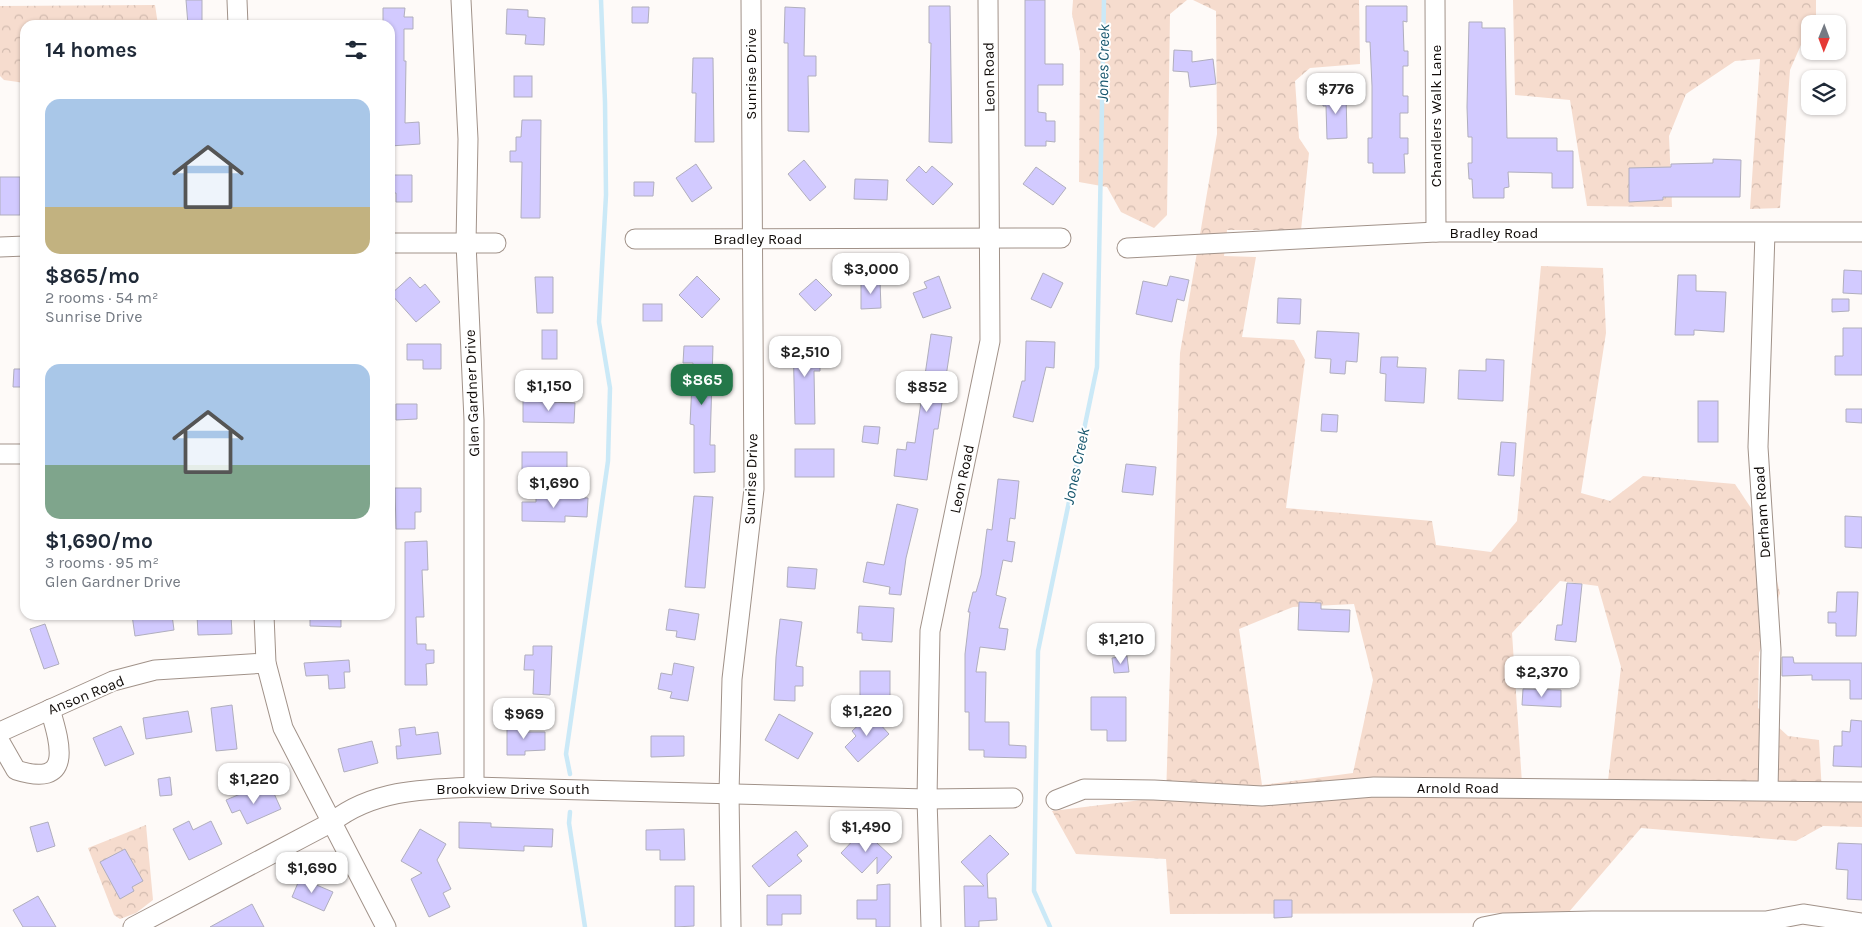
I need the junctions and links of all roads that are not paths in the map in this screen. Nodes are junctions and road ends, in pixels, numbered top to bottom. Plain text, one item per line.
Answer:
1 (237, 0) edge
2 (461, 0) edge
3 (751, 0) edge
4 (988, 0) edge
5 (1435, 0) edge
6 (238, 20) edge
7 (1436, 232) junction
8 (1862, 232) edge
9 (1765, 233) junction
10 (991, 237) junction
11 (1061, 238) dead end
12 (635, 239) dead end
13 (752, 239) junction
14 (395, 243) edge
15 (466, 243) junction
16 (496, 243) dead end
17 (20, 246) edge
18 (0, 247) edge
19 (1127, 248) dead end
20 (0, 454) edge
21 (20, 454) edge
22 (264, 620) edge
23 (266, 663) junction
24 (50, 709) junction
25 (0, 732) edge
26 (0, 742) edge
27 (474, 787) junction
28 (1768, 790) junction
29 (1862, 792) edge
30 (729, 793) junction
31 (1013, 798) dead end
32 (927, 799) junction
33 (1056, 800) dead end
34 (332, 822) junction
35 (1862, 923) edge
36 (133, 927) edge
37 (386, 927) edge
38 (731, 927) edge
39 (931, 927) edge
40 (1482, 927) edge

1 - 6 street
2 - 15 street, Glen Gardner Drive
3 - 13 street, Sunrise Drive
4 - 10 street, Leon Road
5 - 7 street, Chandlers Walk Lane
7 - 9 street, Bradley Road
7 - 19 street, Bradley Road
8 - 9 street, Bradley Road
9 - 28 street, Derham Road
10 - 11 street, Bradley Road
10 - 13 street, Bradley Road
10 - 32 street, Leon Road
12 - 13 street, Bradley Road
13 - 30 street, Sunrise Drive
14 - 15 street
15 - 16 street
15 - 27 street, Glen Gardner Drive
17 - 18 street
20 - 21 street
22 - 23 street
23 - 24 street, Anson Road
23 - 34 street
24 - 25 street, Anson Road
24 - 26 street
27 - 30 street, Brookview Drive South
27 - 34 street, Brookview Drive South
28 - 29 street, Arnold Road
28 - 33 street, Arnold Road
30 - 32 street, Brookview Drive South
30 - 38 street, Sunrise Drive
31 - 32 street
32 - 39 street, Leon Road
34 - 36 street, Brookview Drive South
34 - 37 street
35 - 40 street

